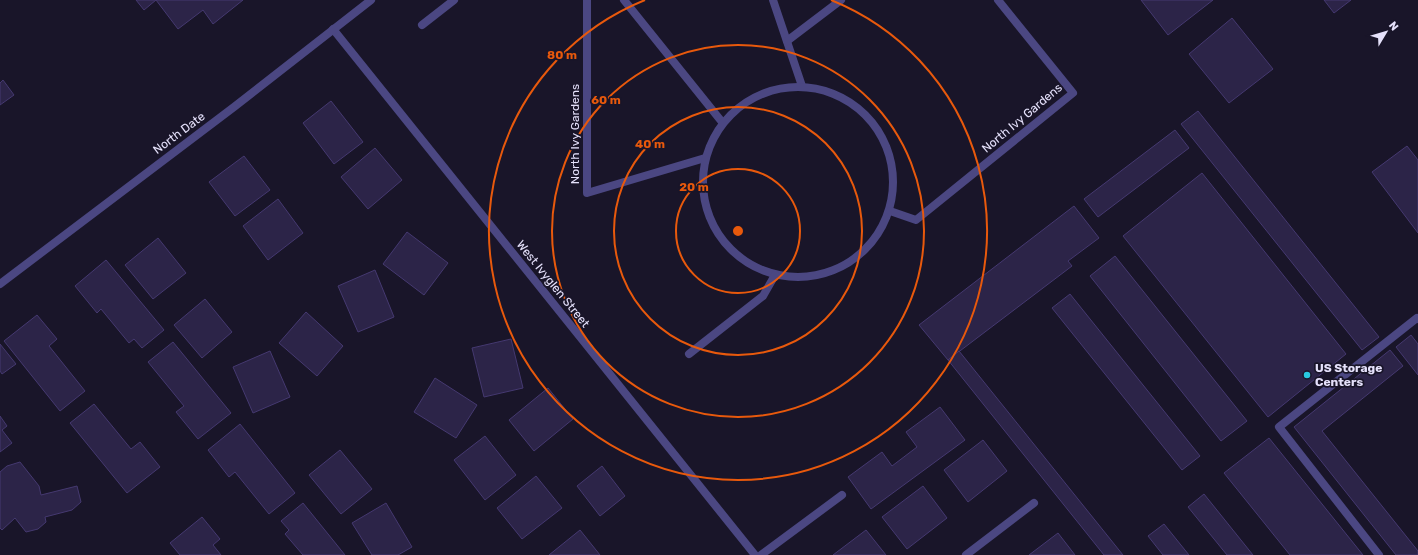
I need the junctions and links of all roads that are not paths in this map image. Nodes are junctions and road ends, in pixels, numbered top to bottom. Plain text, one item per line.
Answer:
1 (371, 0) edge
2 (454, 0) edge
3 (587, 0) edge
4 (624, 0) edge
5 (773, 0) edge
6 (841, 0) edge
7 (998, 0) edge
8 (422, 25) dead end
9 (333, 29) junction
10 (787, 41) junction
11 (802, 86) junction
12 (722, 122) junction
13 (705, 158) junction
14 (890, 211) junction
15 (775, 275) junction
16 (0, 284) edge
17 (1418, 319) edge
18 (689, 354) dead end
19 (842, 495) dead end
20 (1034, 503) dead end
21 (755, 555) edge
22 (762, 555) edge
23 (966, 555) edge
24 (1379, 555) edge

1 - 9 street, North Date
2 - 8 street
3 - 13 street, North Ivy Gardens
4 - 12 street
5 - 10 street
6 - 10 street
7 - 14 street, North Ivy Gardens
9 - 16 street, North Date
9 - 21 street, West Ivyglen Street
10 - 11 street
11 - 12 street
11 - 14 street
12 - 13 street
13 - 15 street
14 - 15 street
15 - 18 street
17 - 24 street
19 - 22 street
20 - 23 street

